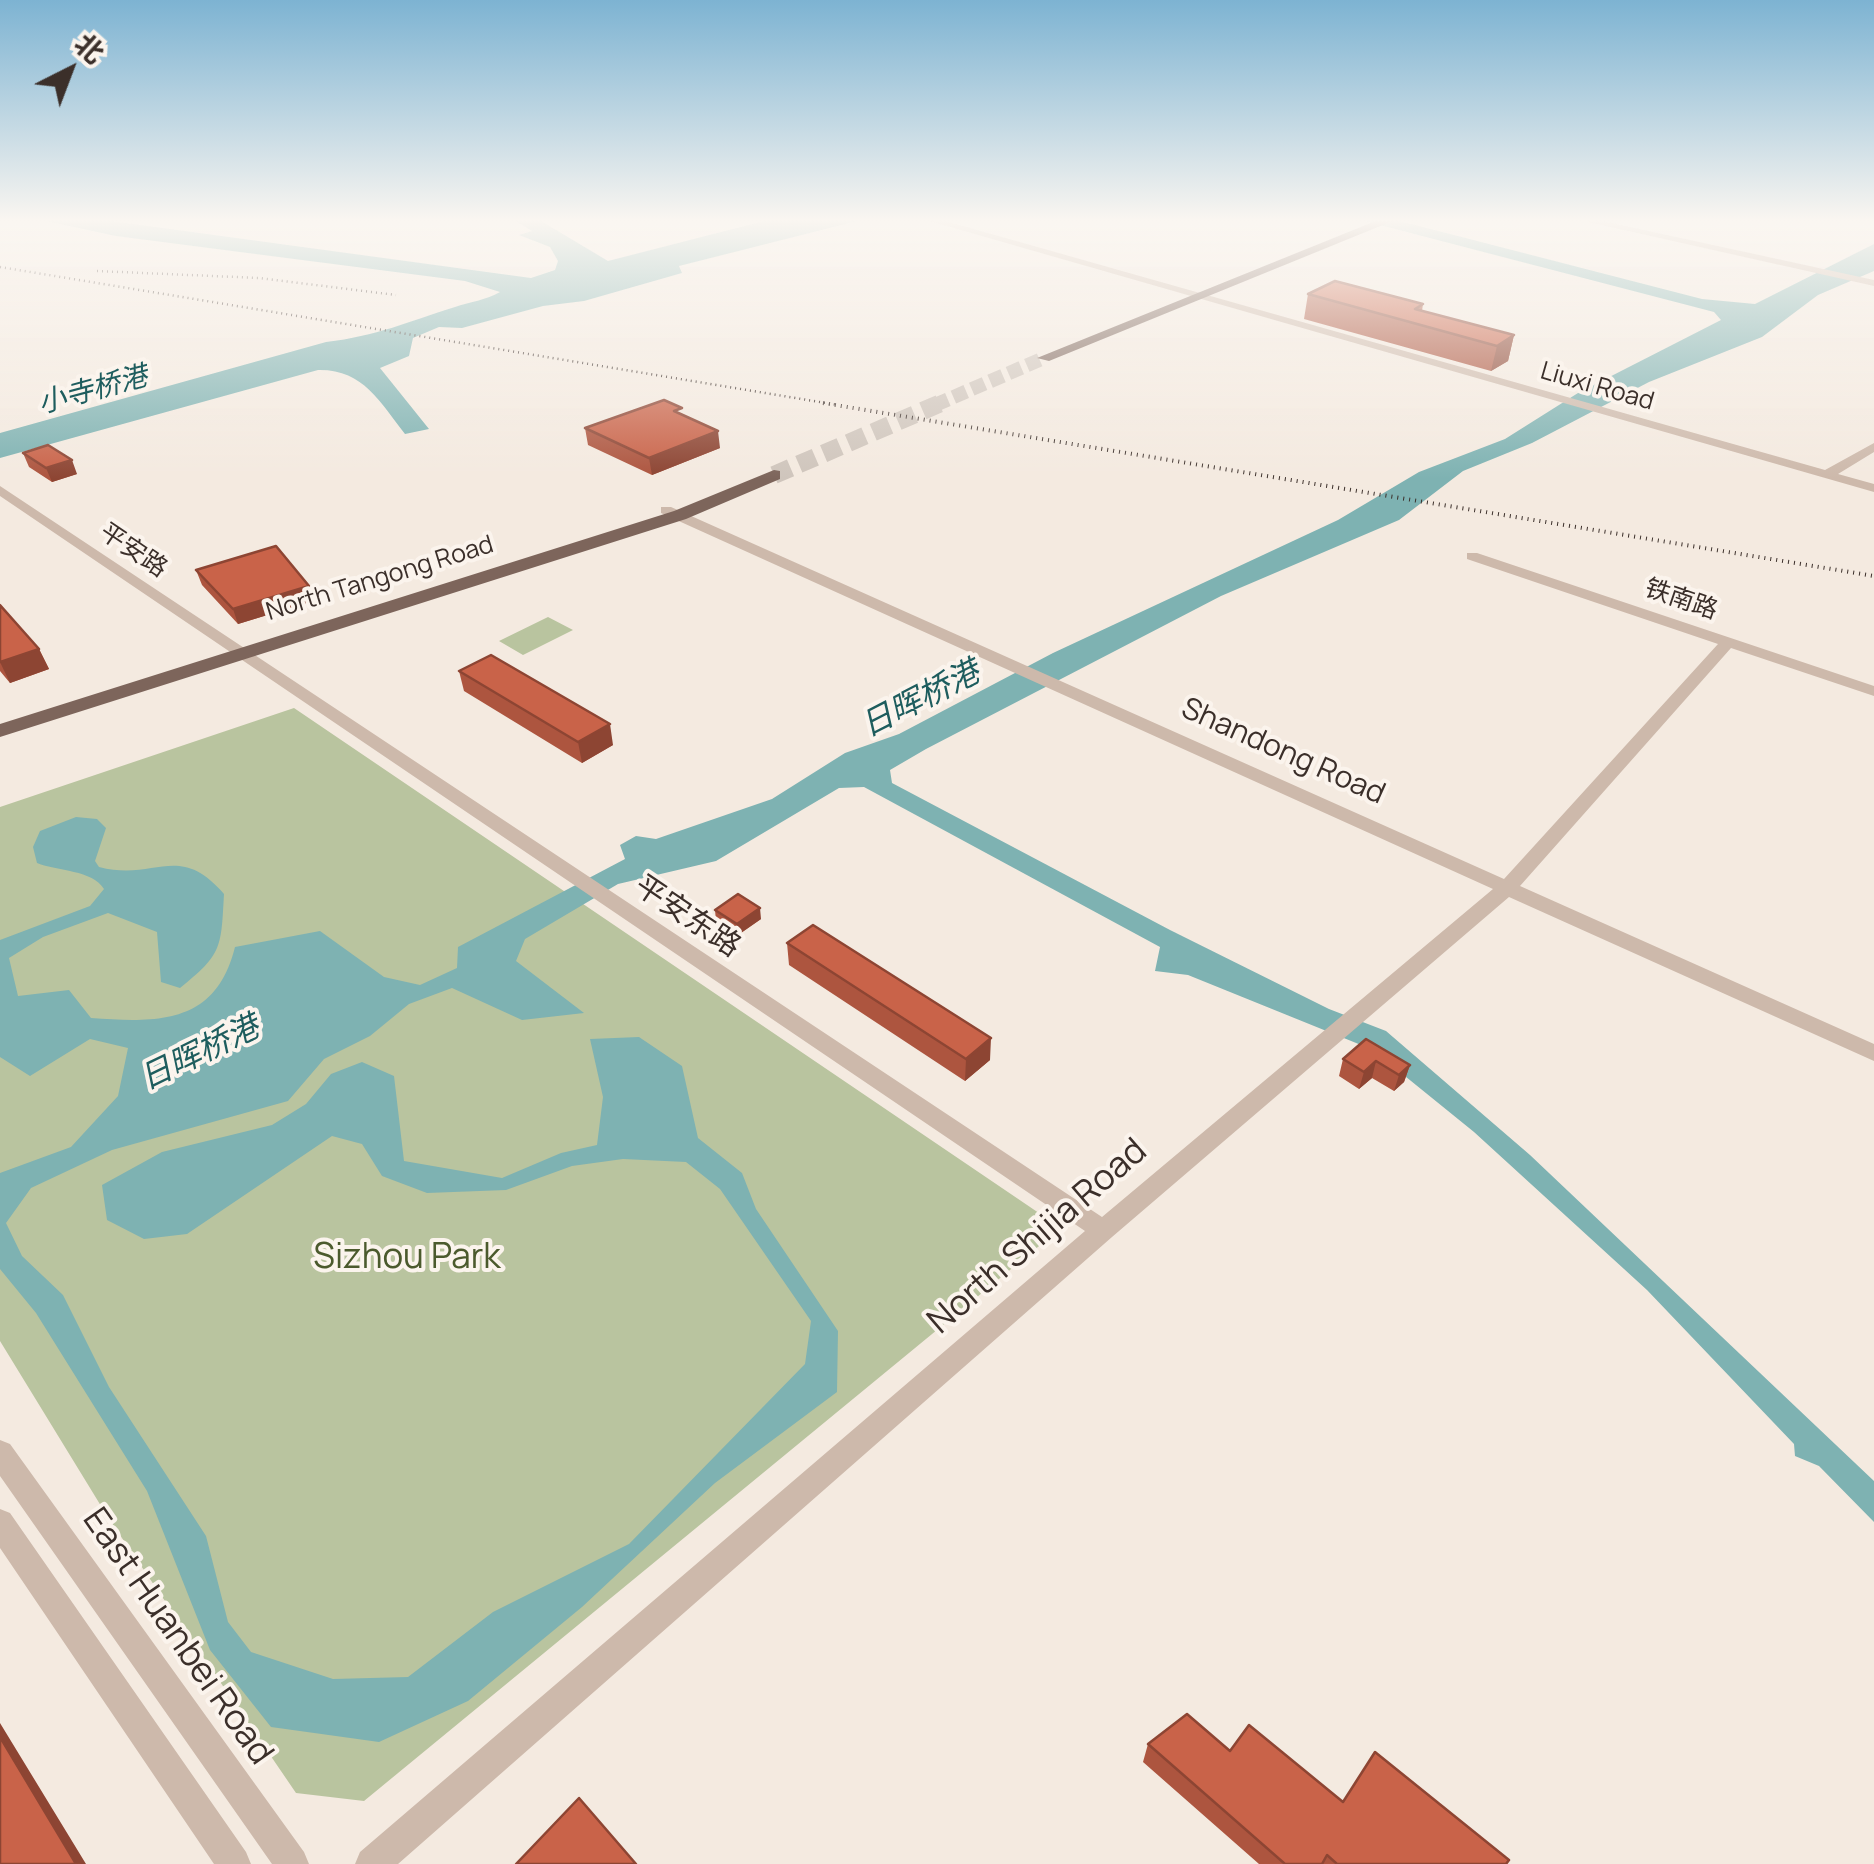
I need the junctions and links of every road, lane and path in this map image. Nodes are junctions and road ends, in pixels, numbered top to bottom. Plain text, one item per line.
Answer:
1 (1162, 305) edge
2 (1226, 305) edge
3 (1039, 356) tunnel mouth
4 (1874, 447) edge
5 (768, 472) tunnel mouth
6 (1826, 474) junction
7 (1874, 488) edge
8 (0, 490) edge
9 (673, 512) junction
10 (1472, 556) dead end
11 (1728, 642) junction
12 (234, 649) junction
13 (1874, 691) edge
14 (0, 720) edge
15 (0, 730) edge
16 (1509, 886) junction
17 (1874, 1053) edge
18 (1103, 1230) junction
19 (0, 1453) edge
20 (0, 1523) edge
21 (234, 1864) edge
22 (292, 1864) edge
23 (372, 1864) edge

1 - 3 main road
2 - 6 street, Liuxi Road
4 - 6 street
5 - 9 main road, North Tangong Road
6 - 7 street, Liuxi Road
8 - 12 street, 平安路
9 - 12 main road, North Tangong Road
9 - 16 street, Shandong Road
10 - 11 street, 铁南路
11 - 13 street, 铁南路
11 - 16 street, North Shijia Road
12 - 14 main road, North Tangong Road
12 - 15 main road, North Tangong Road
12 - 18 street, 平安东路
16 - 17 street, Shandong Road
16 - 18 street, North Shijia Road
18 - 23 street, North Shijia Road
19 - 22 street, East Huanbei Road
20 - 21 street

